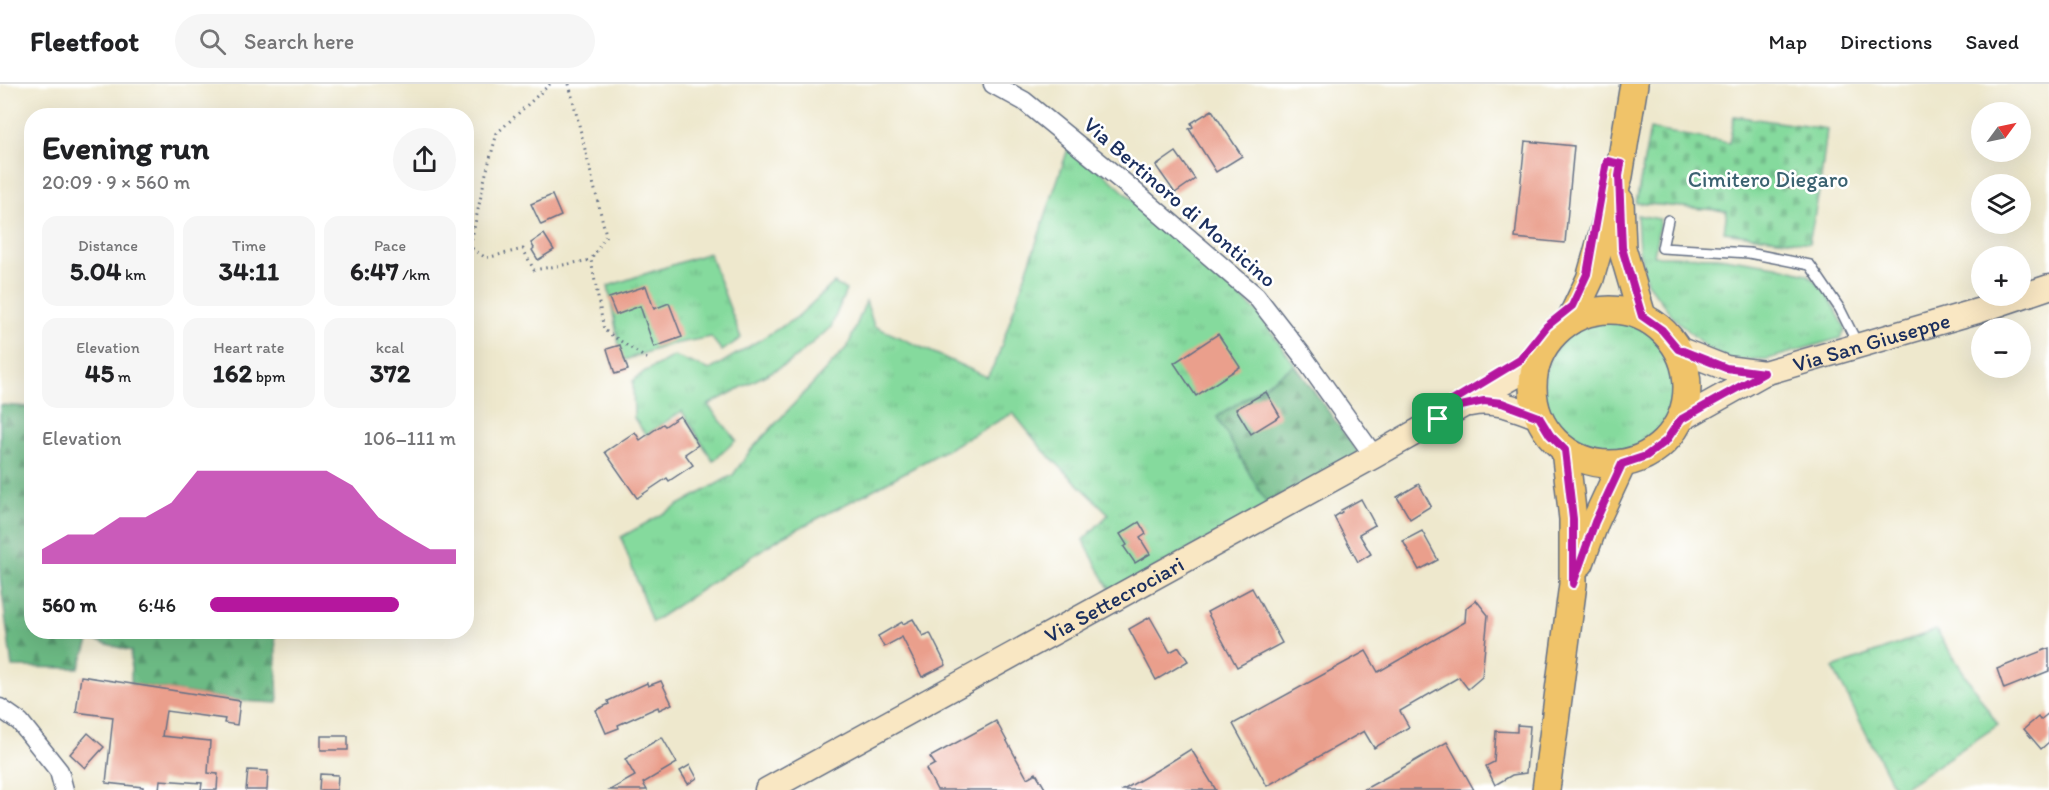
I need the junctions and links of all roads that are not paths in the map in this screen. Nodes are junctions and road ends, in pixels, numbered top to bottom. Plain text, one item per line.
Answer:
1 (993, 84) edge
2 (1634, 84) edge
3 (1619, 176) junction
4 (1668, 220) dead end
5 (2049, 287) edge
6 (1642, 316) junction
7 (1562, 320) junction
8 (1858, 345) junction
9 (1678, 349) junction
10 (1532, 357) junction
11 (1764, 373) junction
12 (1461, 406) junction
13 (1539, 417) junction
14 (1680, 420) junction
15 (1565, 450) junction
16 (1374, 456) junction
17 (1622, 464) junction
18 (1573, 584) junction
19 (0, 708) edge
20 (64, 790) edge
21 (766, 790) edge
22 (1546, 790) edge

1 - 16 street, Via Bertinoro di Monticino
2 - 3 main road
3 - 6 main road
3 - 7 main road
4 - 8 lane
5 - 8 main road, Via San Giuseppe
6 - 7 main road
6 - 9 main road
7 - 10 main road
8 - 11 main road, Via San Giuseppe
9 - 11 main road, Via San Giuseppe
9 - 14 main road
10 - 12 main road, Via Settecrociari
10 - 13 main road
11 - 14 main road, Via San Giuseppe
12 - 13 main road, Via Settecrociari
12 - 16 main road, Via Settecrociari
13 - 15 main road
14 - 17 main road
15 - 17 main road
15 - 18 main road
16 - 21 main road, Via Settecrociari
17 - 18 main road
18 - 22 main road
19 - 20 street

